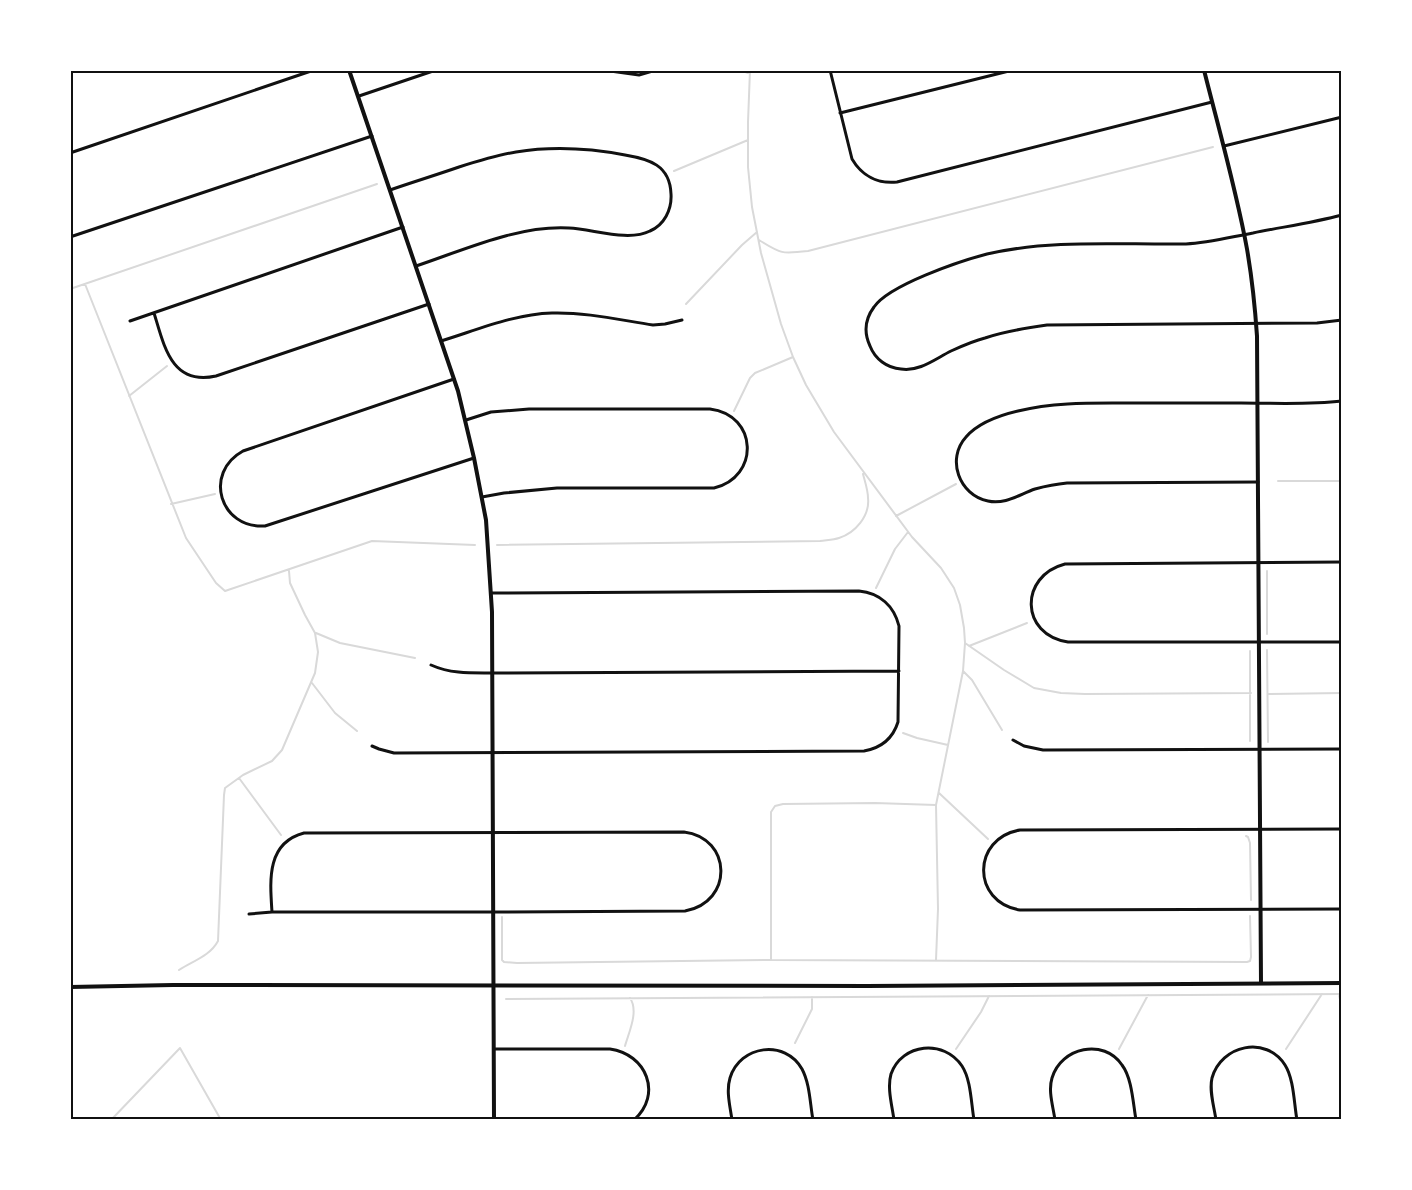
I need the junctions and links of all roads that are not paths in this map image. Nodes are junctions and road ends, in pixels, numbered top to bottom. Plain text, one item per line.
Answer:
1 (314, 70) edge
2 (349, 70) edge
3 (436, 70) edge
4 (603, 70) edge
5 (656, 70) edge
6 (830, 70) edge
7 (1013, 70) edge
8 (1204, 70) edge
9 (359, 96) junction
10 (1212, 102) junction
11 (840, 113) junction
12 (1341, 117) edge
13 (372, 135) junction
14 (1223, 146) junction
15 (70, 153) edge
16 (390, 190) junction
17 (1341, 215) edge
18 (403, 227) junction
19 (1244, 234) junction
20 (70, 237) edge
21 (416, 266) junction
22 (429, 303) junction
23 (154, 313) junction
24 (682, 320) dead end
25 (1341, 320) edge
26 (130, 321) dead end
27 (1256, 323) junction
28 (441, 341) junction
29 (454, 379) junction
30 (1341, 401) edge
31 (1258, 403) junction
32 (466, 420) junction
33 (474, 458) junction
34 (1258, 482) junction
35 (482, 497) junction
36 (1259, 562) junction
37 (1341, 562) edge
38 (492, 593) junction
39 (1259, 642) junction
40 (1341, 642) edge
41 (431, 665) dead end
42 (899, 671) junction
43 (493, 673) junction
44 (1013, 740) dead end
45 (372, 746) dead end
46 (1341, 749) edge
47 (1259, 750) junction
48 (493, 752) junction
49 (1260, 829) junction
50 (1341, 829) edge
51 (493, 832) junction
52 (1260, 909) junction
53 (1341, 909) edge
54 (272, 912) junction
55 (493, 912) junction
56 (249, 914) dead end
57 (1261, 983) junction
58 (1341, 983) edge
59 (494, 986) junction
60 (70, 987) edge
61 (494, 1049) junction
62 (494, 1119) edge
63 (634, 1119) edge
64 (732, 1119) edge
65 (813, 1119) edge
66 (894, 1119) edge
67 (974, 1119) edge
68 (1055, 1119) edge
69 (1136, 1119) edge
70 (1216, 1119) edge
71 (1297, 1119) edge

1 - 15 street
2 - 9 street
3 - 9 street
4 - 5 street
6 - 11 street
7 - 11 street
8 - 10 street
9 - 13 street
10 - 11 street
10 - 14 street
12 - 14 street
13 - 16 street
13 - 20 street
14 - 19 street
16 - 18 street
16 - 21 street
17 - 19 street
18 - 21 street
18 - 23 street
19 - 27 street
19 - 27 street
21 - 22 street
22 - 23 street
22 - 28 street
23 - 26 street
24 - 28 street
25 - 27 street
27 - 31 street
28 - 29 street
29 - 32 street
29 - 33 street
30 - 31 street
31 - 34 street
31 - 34 street
32 - 33 street
32 - 35 street
33 - 35 street
34 - 36 street
35 - 38 street
36 - 37 street
36 - 39 street
36 - 39 street
38 - 42 street
38 - 43 street
39 - 40 street
39 - 47 street
41 - 43 street
42 - 43 street
42 - 48 street
43 - 48 street
44 - 47 street
45 - 48 street
46 - 47 street
47 - 49 street
48 - 51 street
49 - 50 street
49 - 52 street
49 - 52 street
51 - 54 street
51 - 55 street
51 - 55 street
52 - 53 street
52 - 57 street
54 - 55 street
54 - 56 street
55 - 59 street
57 - 58 street
57 - 59 street
59 - 60 street
59 - 61 street
61 - 62 street
61 - 63 street
64 - 65 street
66 - 67 street
68 - 69 street
70 - 71 street

